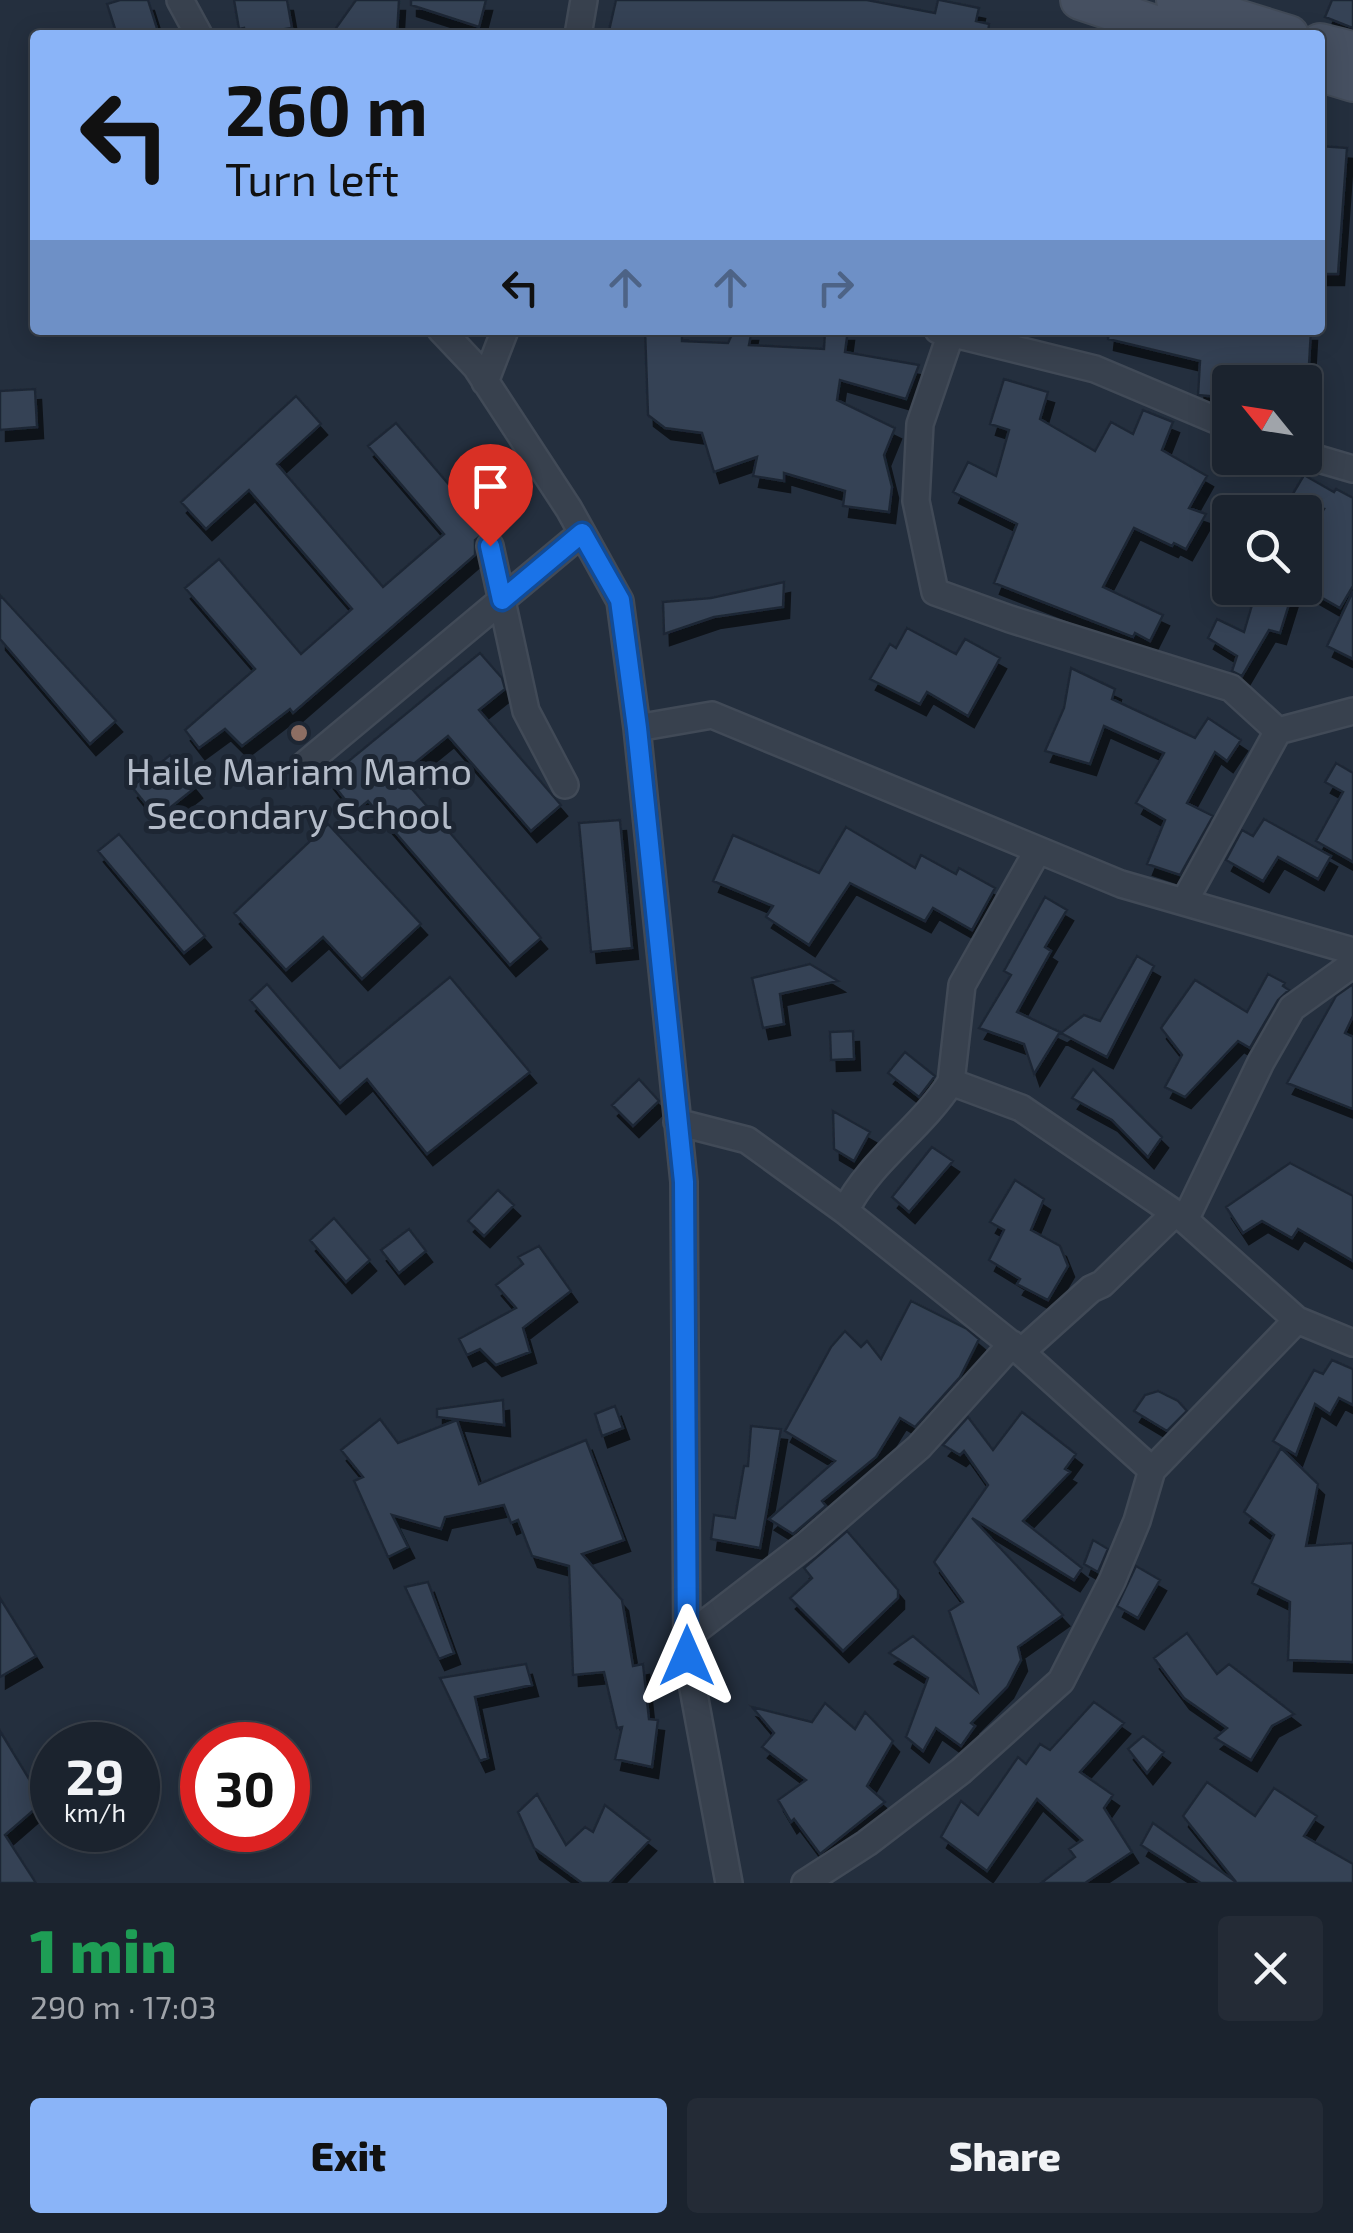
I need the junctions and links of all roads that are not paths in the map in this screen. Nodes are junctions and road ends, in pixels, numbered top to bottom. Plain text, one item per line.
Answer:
1 (180, 0) edge
2 (584, 0) edge
3 (1080, 0) edge
4 (1176, 0) edge
5 (196, 30) edge
6 (579, 30) edge
7 (1170, 30) edge
8 (1273, 30) edge
9 (1325, 44) edge
10 (1353, 51) edge
11 (1325, 74) edge
12 (1353, 82) edge
13 (445, 335) edge
14 (503, 335) edge
15 (944, 335) edge
16 (957, 335) edge
17 (485, 382) junction
18 (1212, 418) edge
19 (1322, 460) edge
20 (1353, 468) edge
21 (582, 533) junction
22 (490, 546) dead end
23 (502, 600) junction
24 (1353, 711) edge
25 (637, 728) junction
26 (1278, 731) junction
27 (303, 766) dead end
28 (565, 785) dead end
29 (1038, 850) junction
30 (1184, 902) junction
31 (1353, 951) edge
32 (1353, 964) edge
33 (951, 1082) junction
34 (677, 1122) junction
35 (845, 1211) junction
36 (1180, 1216) junction
37 (1298, 1320) junction
38 (1353, 1343) edge
39 (1017, 1348) junction
40 (1152, 1470) junction
41 (686, 1637) junction
42 (729, 1883) edge
43 (805, 1883) edge

1 - 5 street
2 - 6 street
3 - 7 street
4 - 8 street
9 - 10 street
11 - 12 street
13 - 17 street
14 - 17 street
15 - 26 street
16 - 18 street
17 - 21 street
19 - 20 street
21 - 23 street
21 - 25 street
22 - 23 street
23 - 27 street
23 - 28 street
24 - 26 street
25 - 29 street
25 - 34 street
26 - 30 street
29 - 30 street
29 - 33 street
30 - 31 street
32 - 36 street
33 - 35 street
33 - 36 street
34 - 35 street
34 - 41 street
35 - 39 street
36 - 37 street
36 - 39 street
37 - 38 street
37 - 40 street
39 - 40 street
39 - 41 street
40 - 43 street
41 - 42 street

